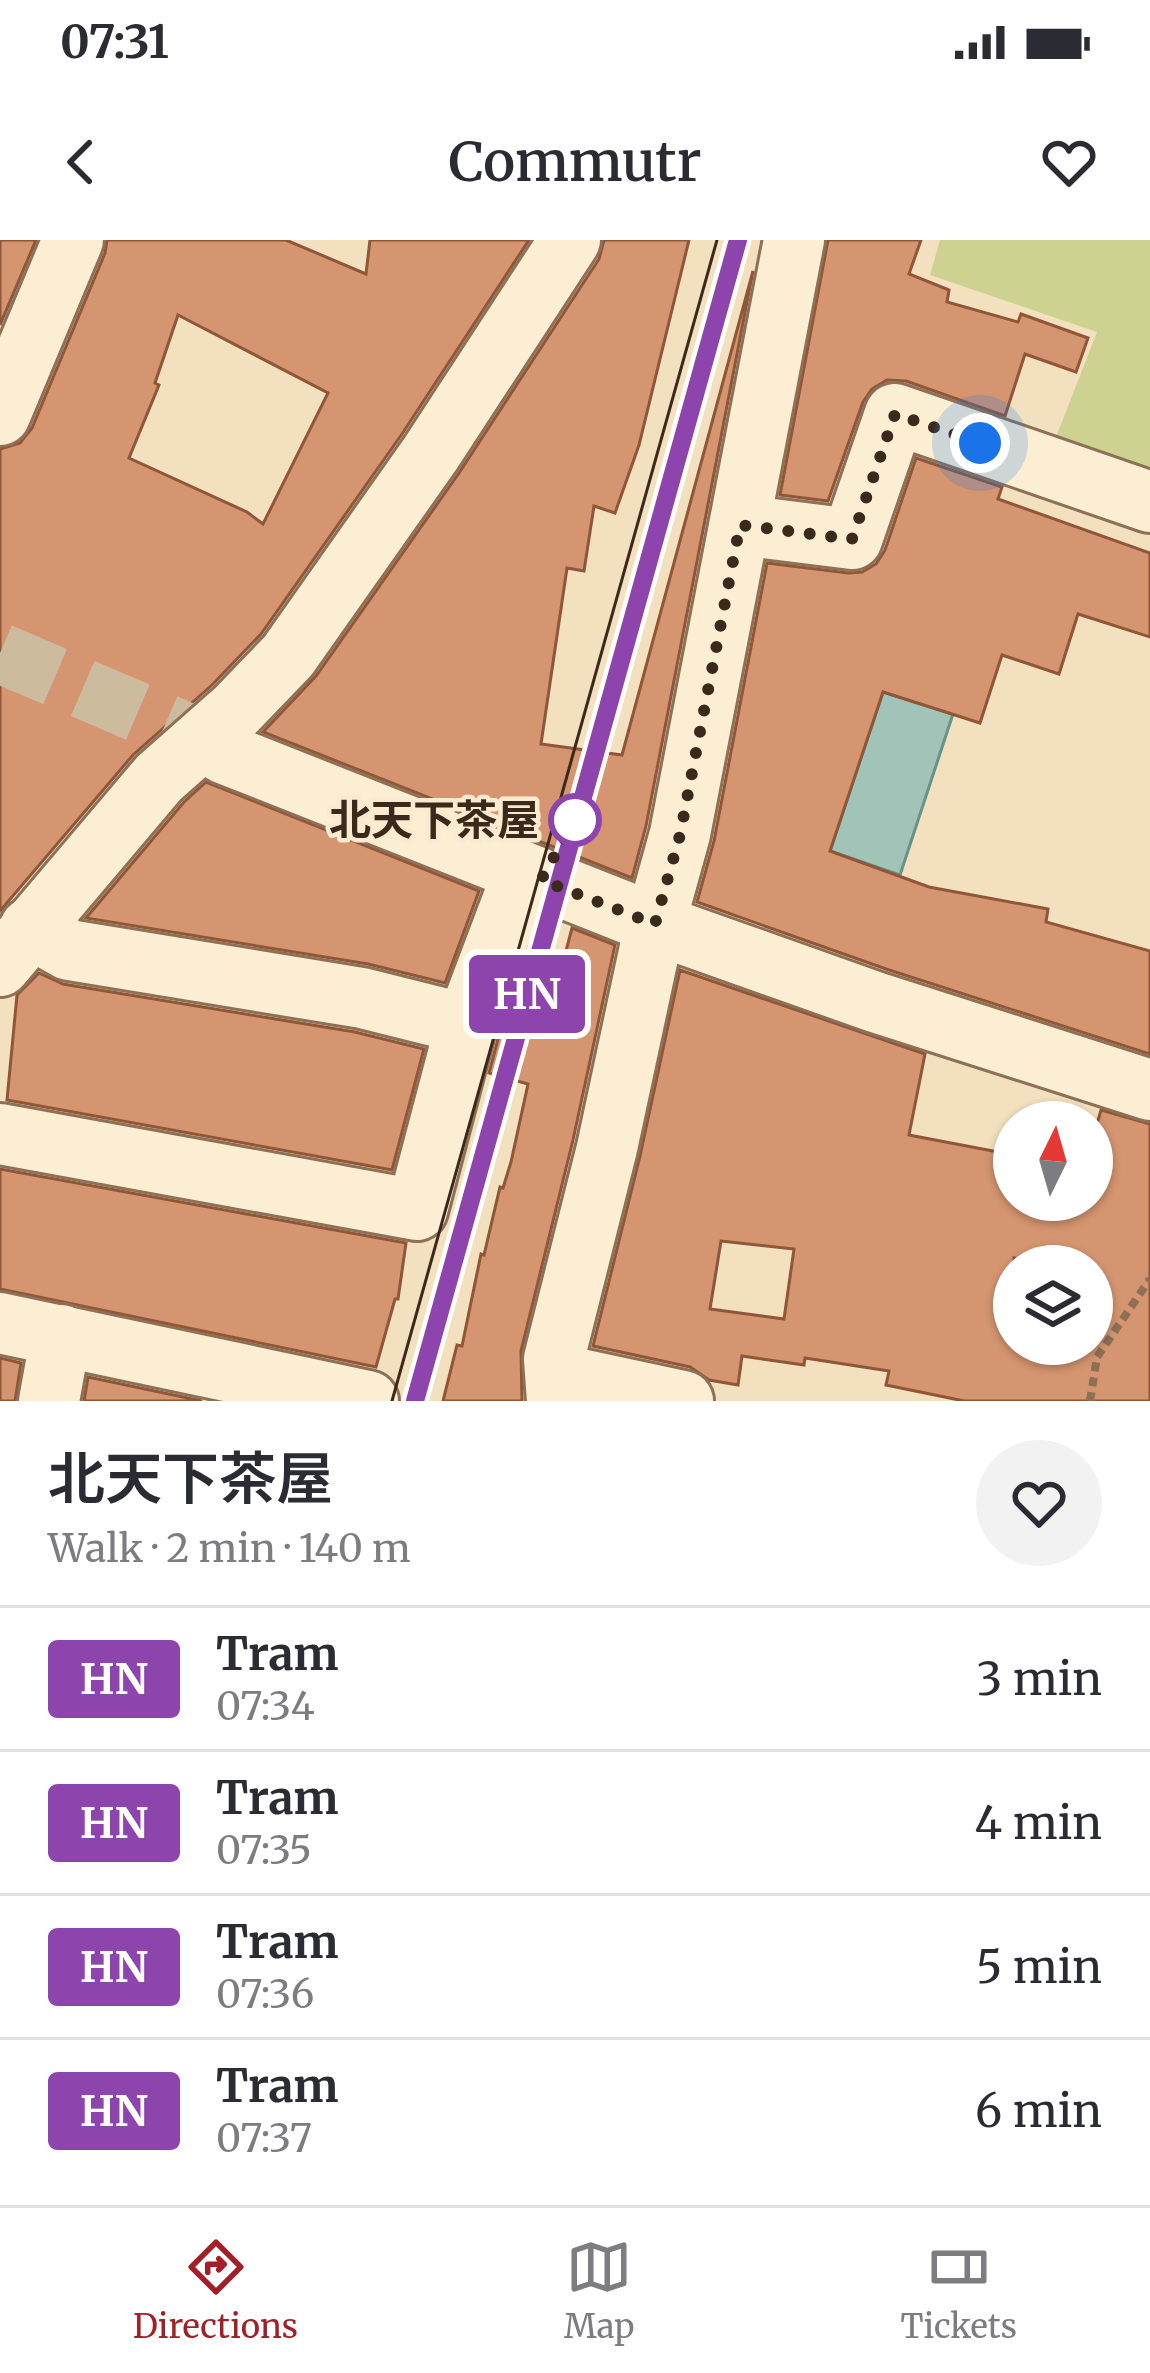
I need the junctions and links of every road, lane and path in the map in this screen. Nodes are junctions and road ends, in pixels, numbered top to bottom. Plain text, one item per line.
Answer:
1 (570, 240) edge
2 (794, 240) edge
3 (61, 244) edge
4 (0, 415) edge
5 (1150, 502) edge
6 (740, 525) junction
7 (230, 732) junction
8 (523, 873) junction
9 (655, 924) junction
10 (15, 947) edge
11 (466, 1024) junction
12 (1150, 1090) edge
13 (0, 1134) edge
14 (1150, 1279) edge
15 (0, 1324) edge
16 (61, 1335) junction
17 (557, 1388) edge
18 (49, 1401) edge
19 (368, 1401) edge
20 (683, 1401) edge
21 (1090, 1401) edge

1 - 7 street
2 - 6 street
3 - 4 street
5 - 6 street
6 - 9 street
7 - 8 street
7 - 10 street
8 - 9 street
8 - 11 street
9 - 12 street
9 - 17 street
10 - 11 street
11 - 13 street
14 - 21 path
15 - 16 street
16 - 18 street
16 - 19 street
17 - 20 street

